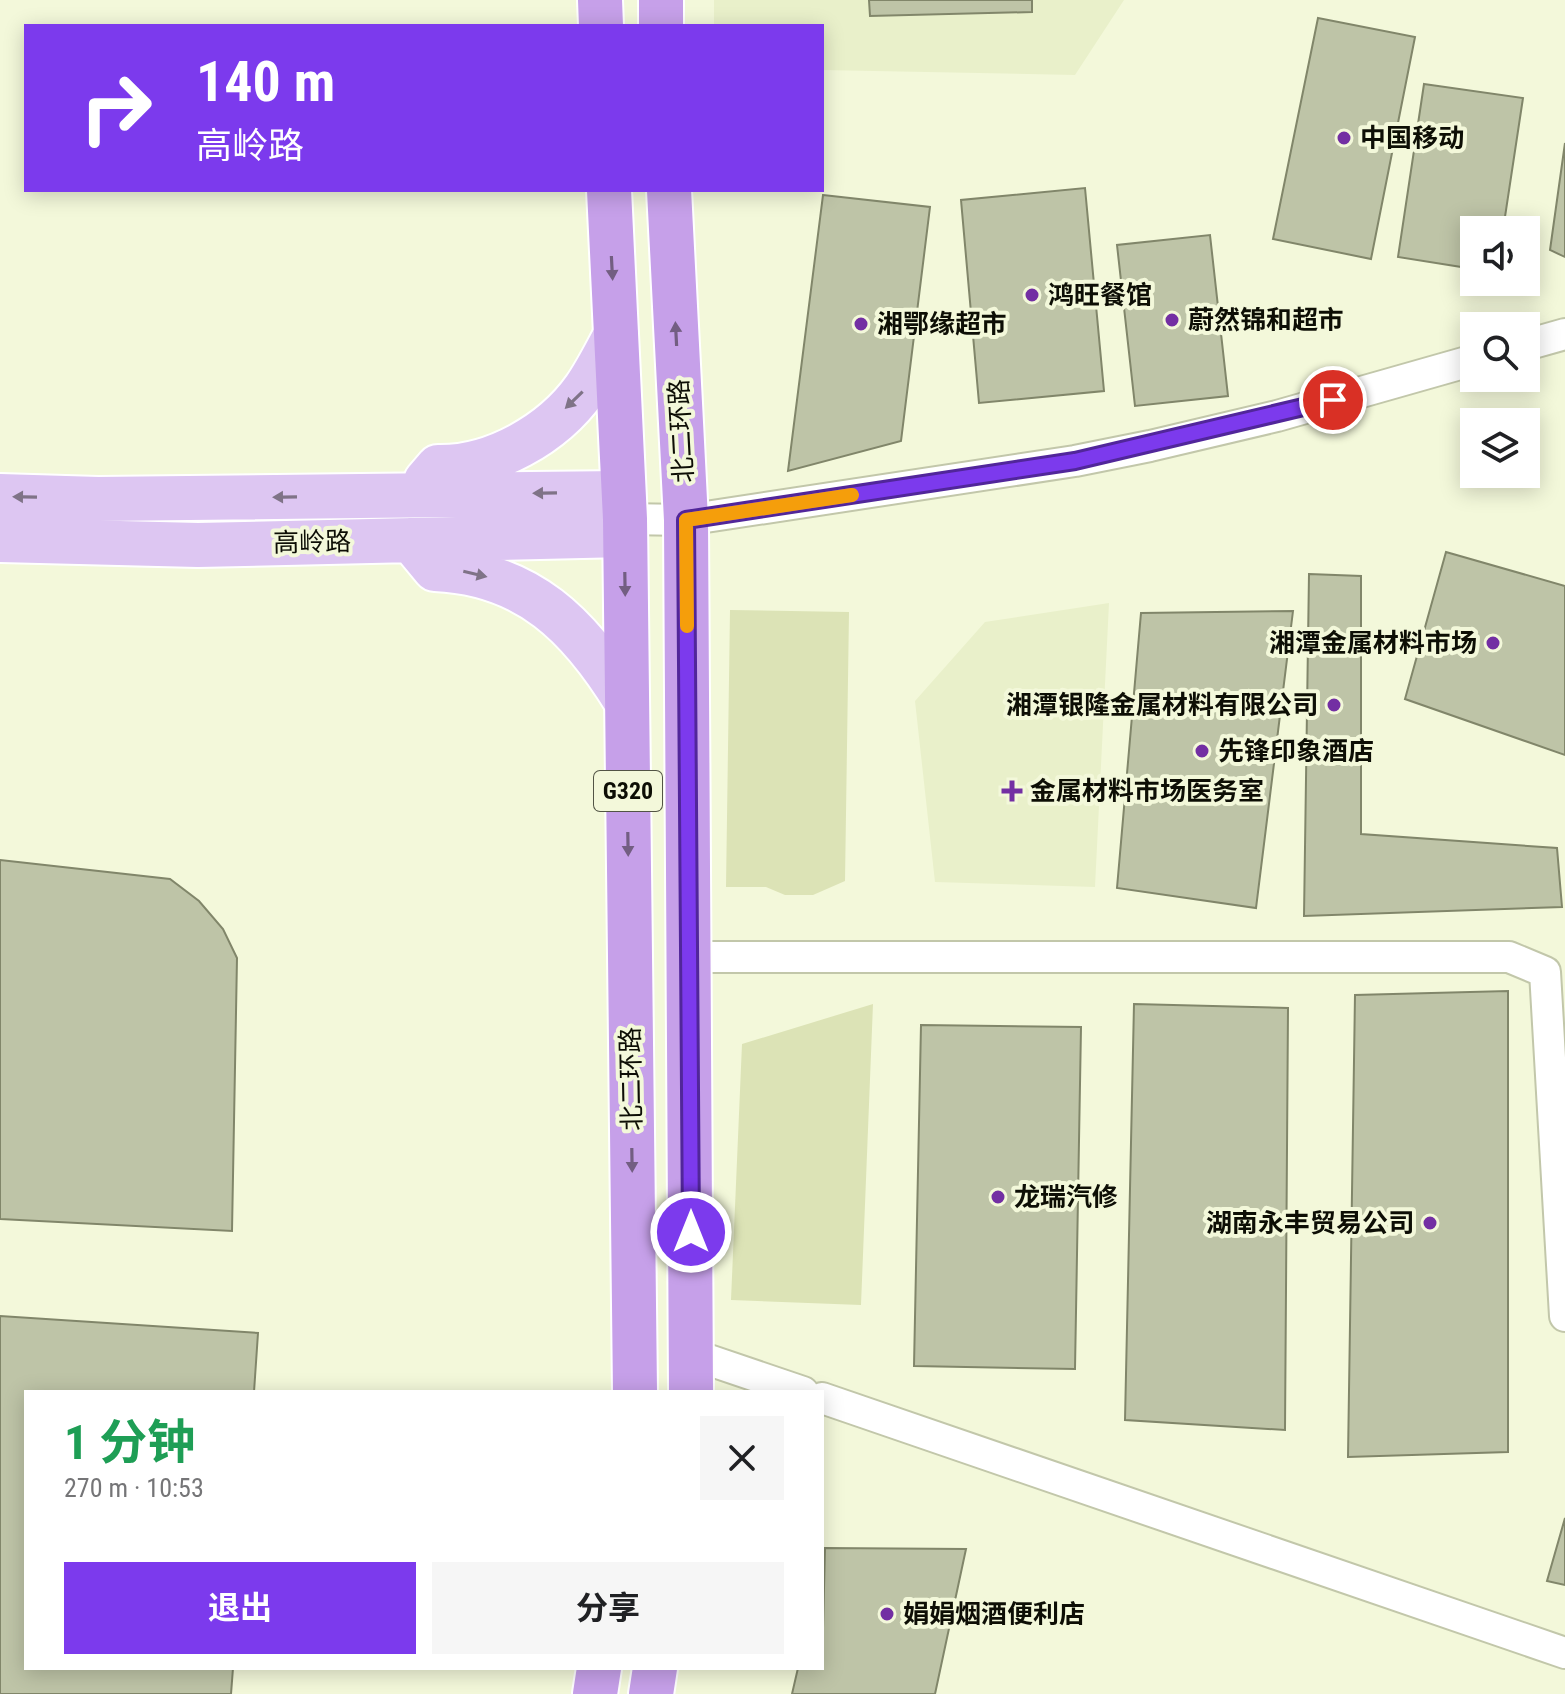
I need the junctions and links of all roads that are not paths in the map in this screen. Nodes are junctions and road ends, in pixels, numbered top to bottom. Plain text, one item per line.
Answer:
1 (600, 0) edge
2 (661, 0) edge
3 (601, 24) edge
4 (661, 24) edge
5 (609, 192) edge
6 (669, 192) edge
7 (1565, 334) edge
8 (616, 335) junction
9 (1540, 341) edge
10 (1460, 364) edge
11 (413, 495) junction
12 (0, 496) edge
13 (624, 516) junction
14 (686, 520) junction
15 (0, 540) edge
16 (411, 540) junction
17 (626, 701) junction
18 (691, 957) junction
19 (1565, 1316) edge
20 (691, 1373) edge
21 (635, 1390) edge
22 (791, 1390) edge
23 (824, 1399) edge
24 (1565, 1653) edge
25 (599, 1670) edge
26 (655, 1670) edge
27 (595, 1694) edge
28 (651, 1694) edge

1 - 3 highway
2 - 4 highway
5 -> 8 highway, 北二环路 / G320
14 -> 6 highway, 北二环路 / G320
7 - 9 street
8 -> 11 main road
8 - 13 highway, 北二环路 / G320
10 - 14 street, 高岭路
11 -> 12 main road
13 -> 11 main road
13 - 14 street, 高岭路
13 - 16 main road, 高岭路
13 -> 17 highway, 北二环路 / G320
14 - 18 highway, 北二环路 / G320
15 - 16 main road, 高岭路
16 -> 17 main road
17 -> 21 highway, 北二环路 / G320
18 - 19 street
18 - 20 highway, 北二环路 / G320
20 - 22 street
23 - 24 street
25 - 27 highway
26 - 28 highway

